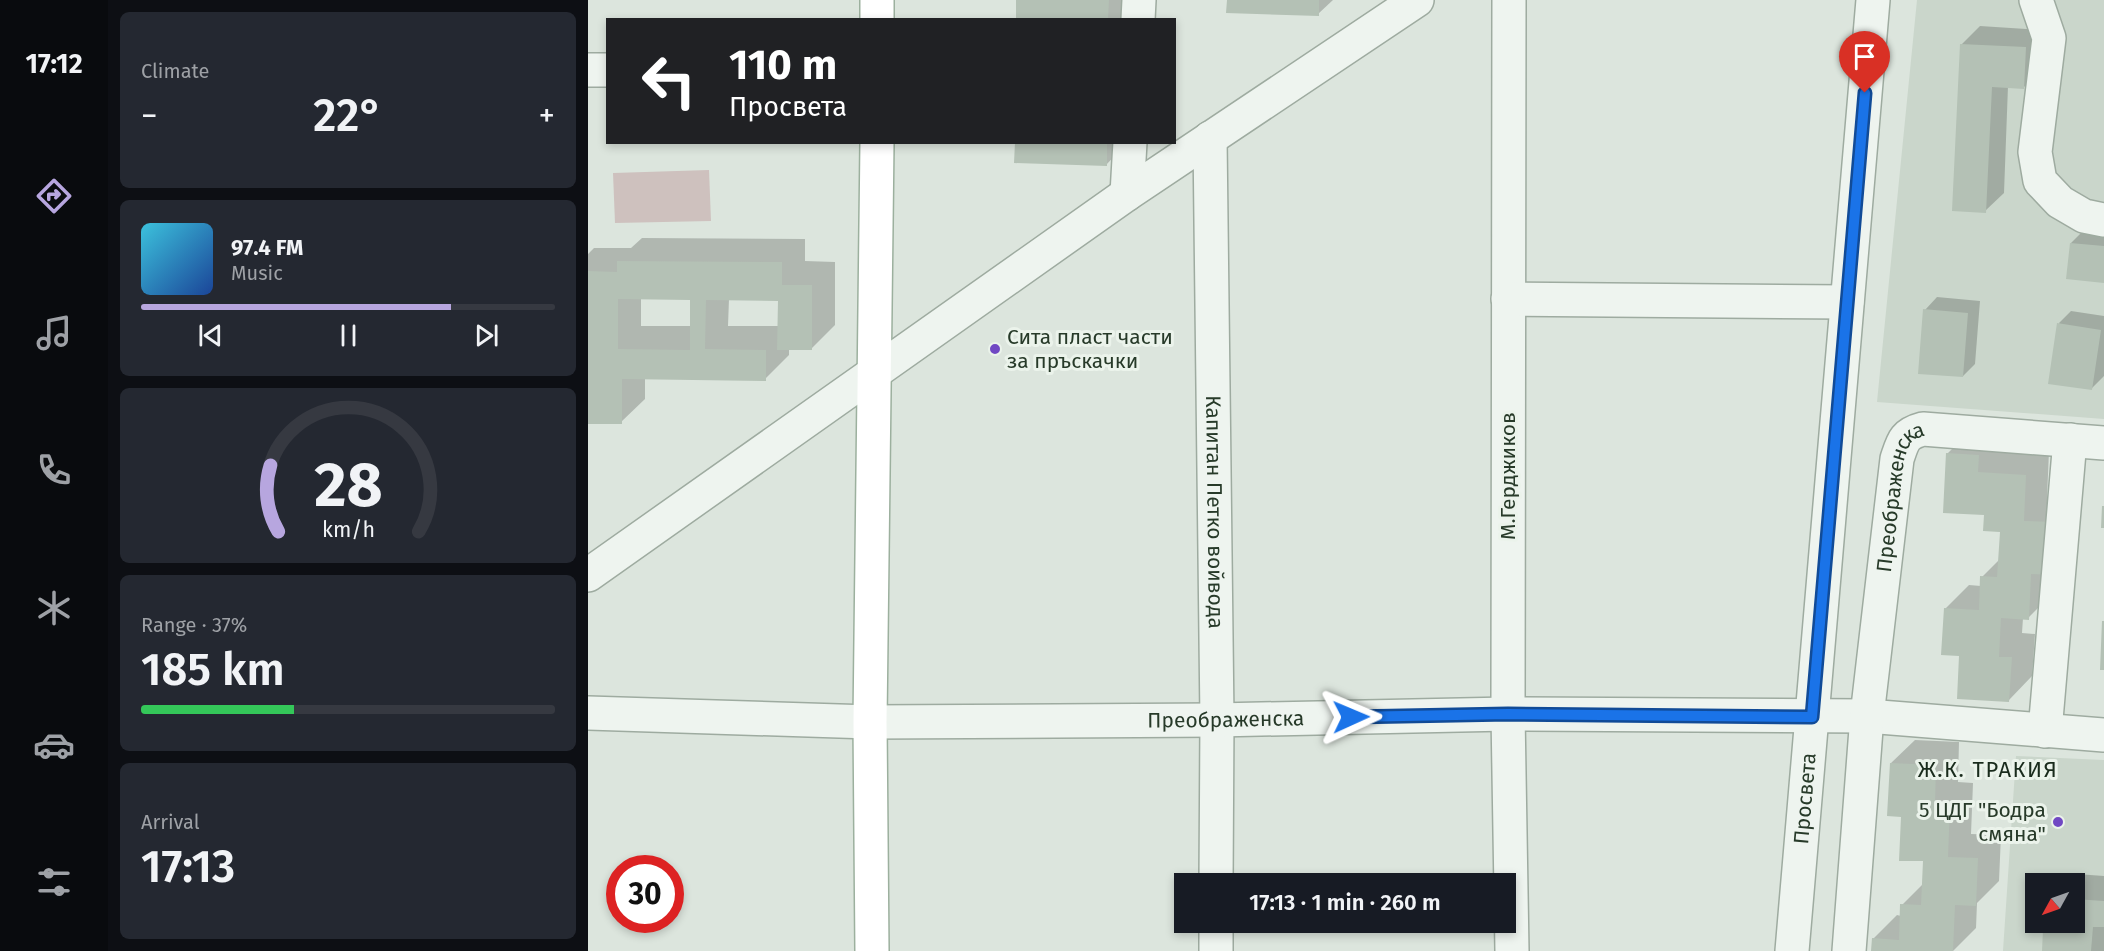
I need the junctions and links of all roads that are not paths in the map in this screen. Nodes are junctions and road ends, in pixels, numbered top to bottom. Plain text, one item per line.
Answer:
1 (877, 0) edge
2 (1139, 0) edge
3 (1418, 0) edge
4 (1509, 0) edge
5 (1873, 0) edge
6 (2036, 0) edge
7 (877, 18) edge
8 (1138, 18) edge
9 (588, 70) edge
10 (606, 70) edge
11 (1210, 138) junction
12 (877, 144) edge
13 (1130, 144) edge
14 (1127, 194) junction
15 (2104, 220) edge
16 (1508, 299) junction
17 (1847, 302) junction
18 (875, 373) junction
19 (2070, 440) junction
20 (2104, 443) edge
21 (588, 575) edge
22 (588, 713) edge
23 (1508, 714) junction
24 (1867, 716) junction
25 (1812, 717) junction
26 (1216, 720) junction
27 (870, 722) junction
28 (2045, 731) junction
29 (2104, 735) edge
30 (1216, 873) edge
31 (1216, 933) edge
32 (872, 951) edge
33 (1216, 951) edge
34 (1512, 951) edge
35 (1792, 951) edge
36 (1849, 951) edge

1 - 7 main road
2 - 8 street
3 - 11 street
4 - 16 street, М.Герджиков
5 - 17 street, Просвета
6 - 15 street
9 - 10 street
11 - 14 street
11 - 26 street, Капитан Петко войвода
12 - 18 main road
13 - 14 street
14 - 18 street
16 - 17 street
16 - 23 street, М.Герджиков
17 - 25 street, Просвета
18 - 21 street
18 - 27 main road
19 - 20 street, Преображенска
19 - 24 street, Преображенска
19 - 28 street
22 - 27 street, Преображенска
23 - 25 street, Преображенска
23 - 26 street, Преображенска
23 - 34 street, М.Герджиков
24 - 25 street, Преображенска
24 - 28 street, Преображенска
24 - 36 street
25 - 35 street, Просвета
26 - 27 street, Преображенска
26 - 30 street, Капитан Петко войвода
27 - 32 main road
28 - 29 street, Преображенска
31 - 33 street

